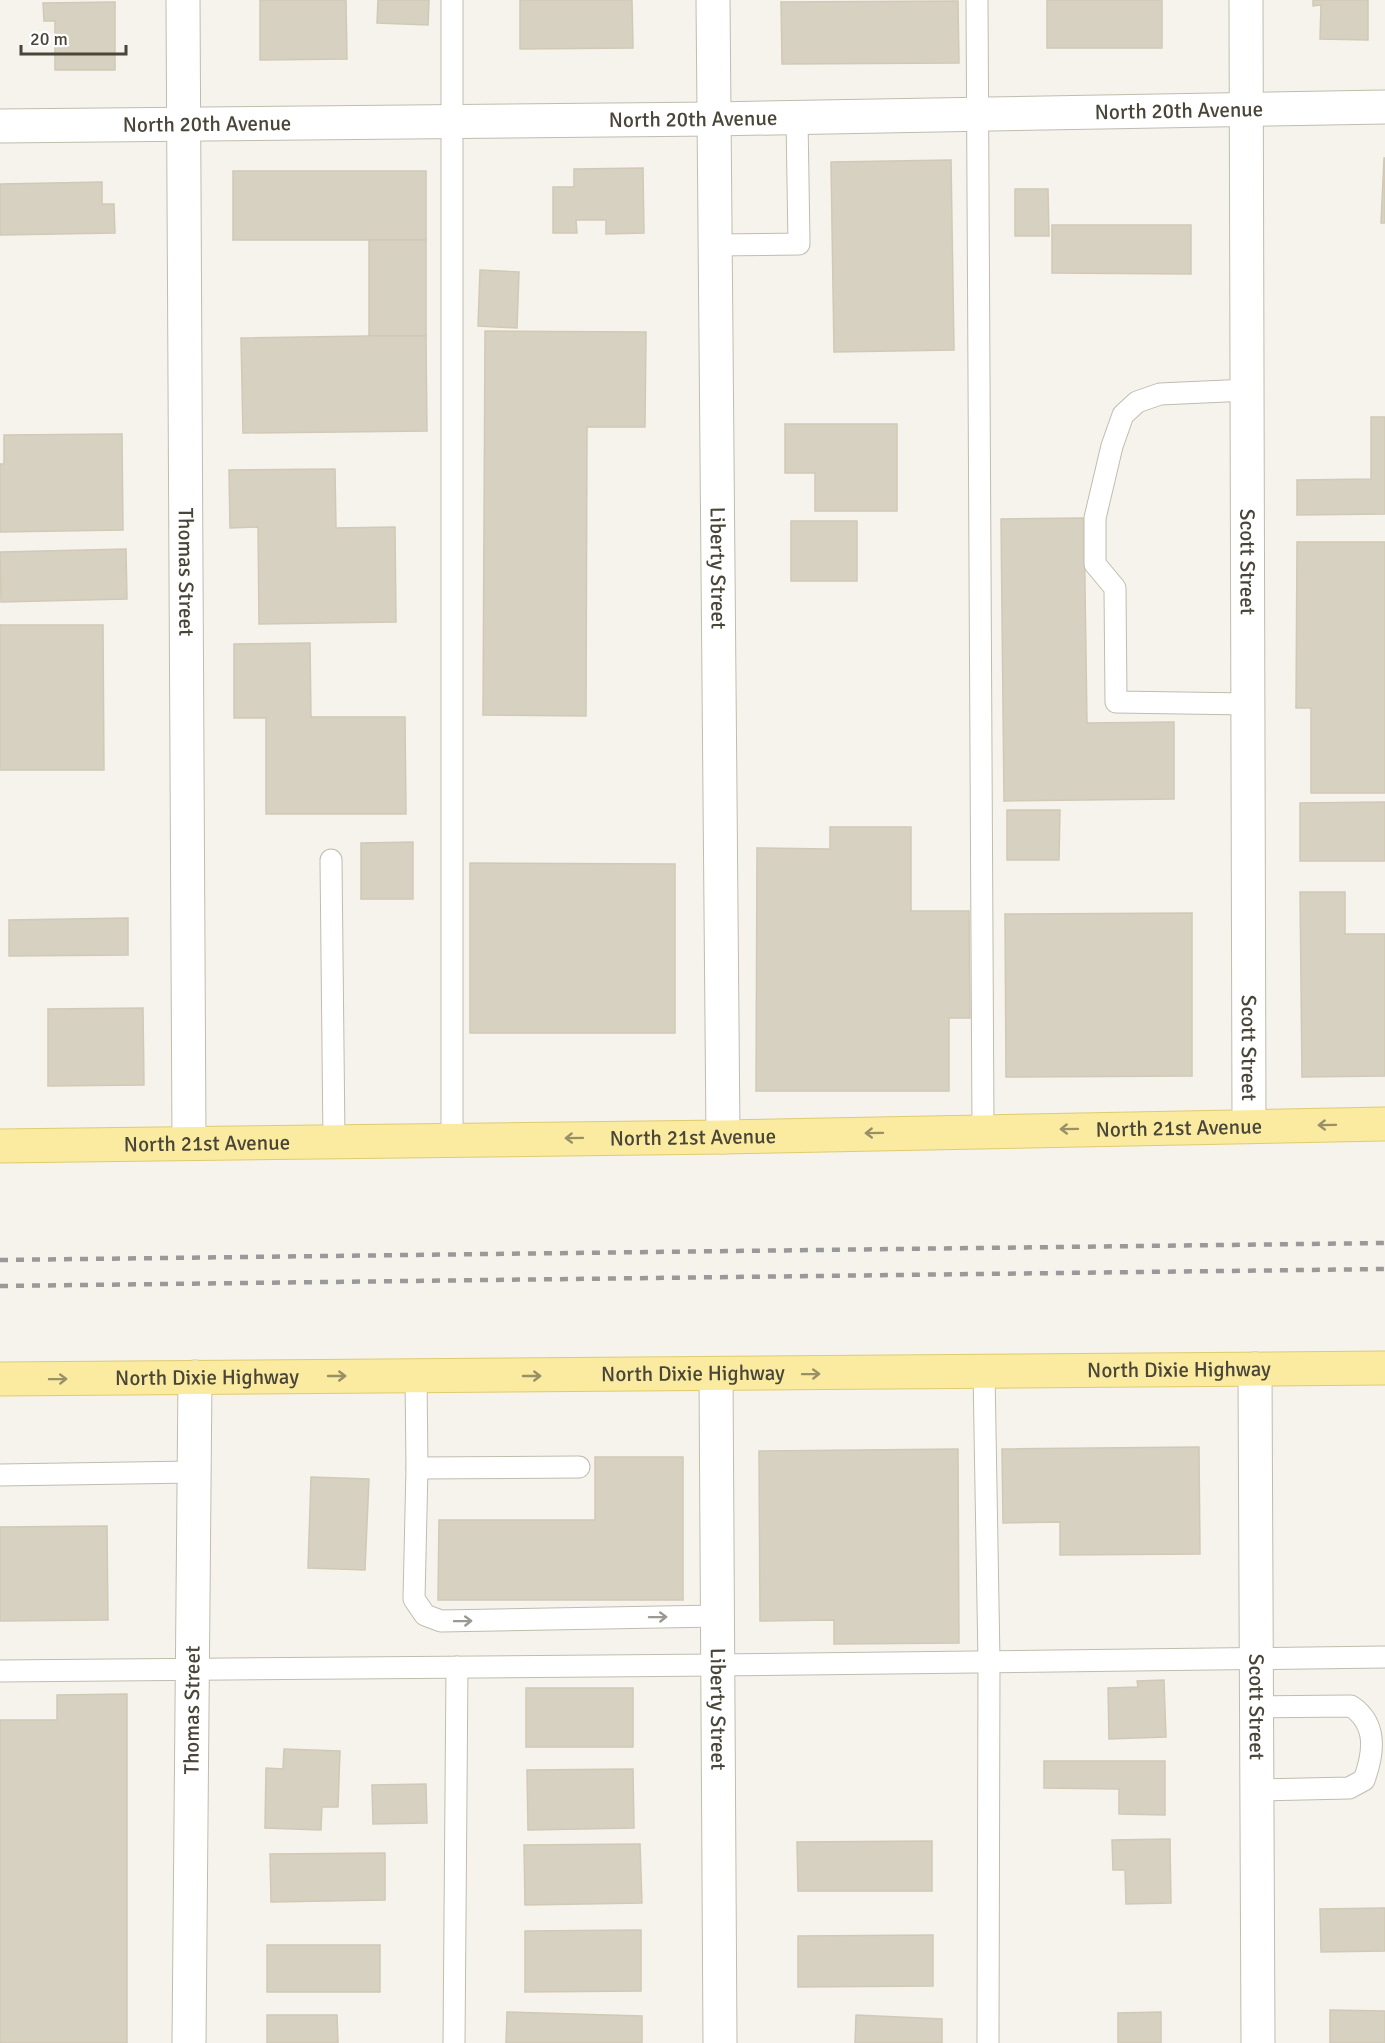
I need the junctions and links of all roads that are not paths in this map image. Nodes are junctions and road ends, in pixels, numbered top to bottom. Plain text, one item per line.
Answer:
1 (183, 0) edge
2 (452, 0) edge
3 (713, 0) edge
4 (977, 0) edge
5 (1246, 0) edge
6 (1385, 107) edge
7 (1247, 109) junction
8 (977, 114) junction
9 (797, 118) junction
10 (713, 119) junction
11 (453, 121) junction
12 (184, 124) junction
13 (0, 126) edge
14 (714, 245) junction
15 (1248, 390) junction
16 (1248, 704) junction
17 (331, 860) dead end
18 (1385, 1124) edge
19 (1249, 1126) junction
20 (983, 1131) junction
21 (723, 1137) junction
22 (452, 1140) junction
23 (334, 1141) junction
24 (189, 1143) junction
25 (0, 1146) edge
26 (1385, 1368) edge
27 (1256, 1369) junction
28 (984, 1372) junction
29 (716, 1375) junction
30 (416, 1376) junction
31 (195, 1377) junction
32 (0, 1379) edge
33 (579, 1467) dead end
34 (417, 1468) junction
35 (194, 1472) junction
36 (0, 1475) edge
37 (717, 1616) junction
38 (1385, 1657) edge
39 (1257, 1658) junction
40 (989, 1661) junction
41 (717, 1665) junction
42 (458, 1667) junction
43 (193, 1668) junction
44 (0, 1671) edge
45 (1257, 1707) junction
46 (1257, 1791) junction
47 (189, 2043) edge
48 (454, 2043) edge
49 (720, 2043) edge
50 (988, 2043) edge
51 (1258, 2043) edge

1 - 12 street, Thomas Street
2 - 11 lane
3 - 10 street, Liberty Street
4 - 8 lane
5 - 7 street, Scott Street
6 - 7 street, North 20th Avenue
7 - 8 street, North 20th Avenue
7 - 15 street, Scott Street
8 - 9 street, North 20th Avenue
8 - 20 lane
9 - 10 street, North 20th Avenue
9 - 14 lane
10 - 11 street, North 20th Avenue
10 - 14 street, Liberty Street
11 - 12 street, North 20th Avenue
11 - 22 lane
12 - 13 street, North 20th Avenue
12 - 24 street, Thomas Street
14 - 21 street, Liberty Street
15 - 16 street, Scott Street
15 - 16 lane
16 - 19 street, Scott Street
17 - 23 lane
18 -> 19 main road, North 21st Avenue
19 -> 20 main road, North 21st Avenue
20 -> 21 main road, North 21st Avenue
21 -> 22 main road, North 21st Avenue
22 - 23 main road, North 21st Avenue
23 - 24 main road, North 21st Avenue
24 - 25 main road, North 21st Avenue
26 - 27 main road, North Dixie Highway
27 - 28 main road, North Dixie Highway
27 - 39 street, Scott Street
29 -> 28 main road, North Dixie Highway
28 - 40 lane
30 -> 29 main road, North Dixie Highway
29 - 37 street, Liberty Street
31 -> 30 main road, North Dixie Highway
30 - 34 lane
32 -> 31 main road, North Dixie Highway
31 - 35 street, Thomas Street
33 - 34 lane
34 -> 37 lane
35 - 36 lane
35 - 43 street, Thomas Street
37 - 41 street, Liberty Street
38 - 39 lane
39 - 40 lane
39 - 45 street, Scott Street
40 - 41 lane
40 - 50 lane
41 - 42 lane
41 - 49 street, Liberty Street
42 - 43 lane
42 - 48 lane
43 - 44 lane
43 - 47 street, Thomas Street
45 - 46 street, Scott Street
45 - 46 lane
46 - 51 street, Scott Street

